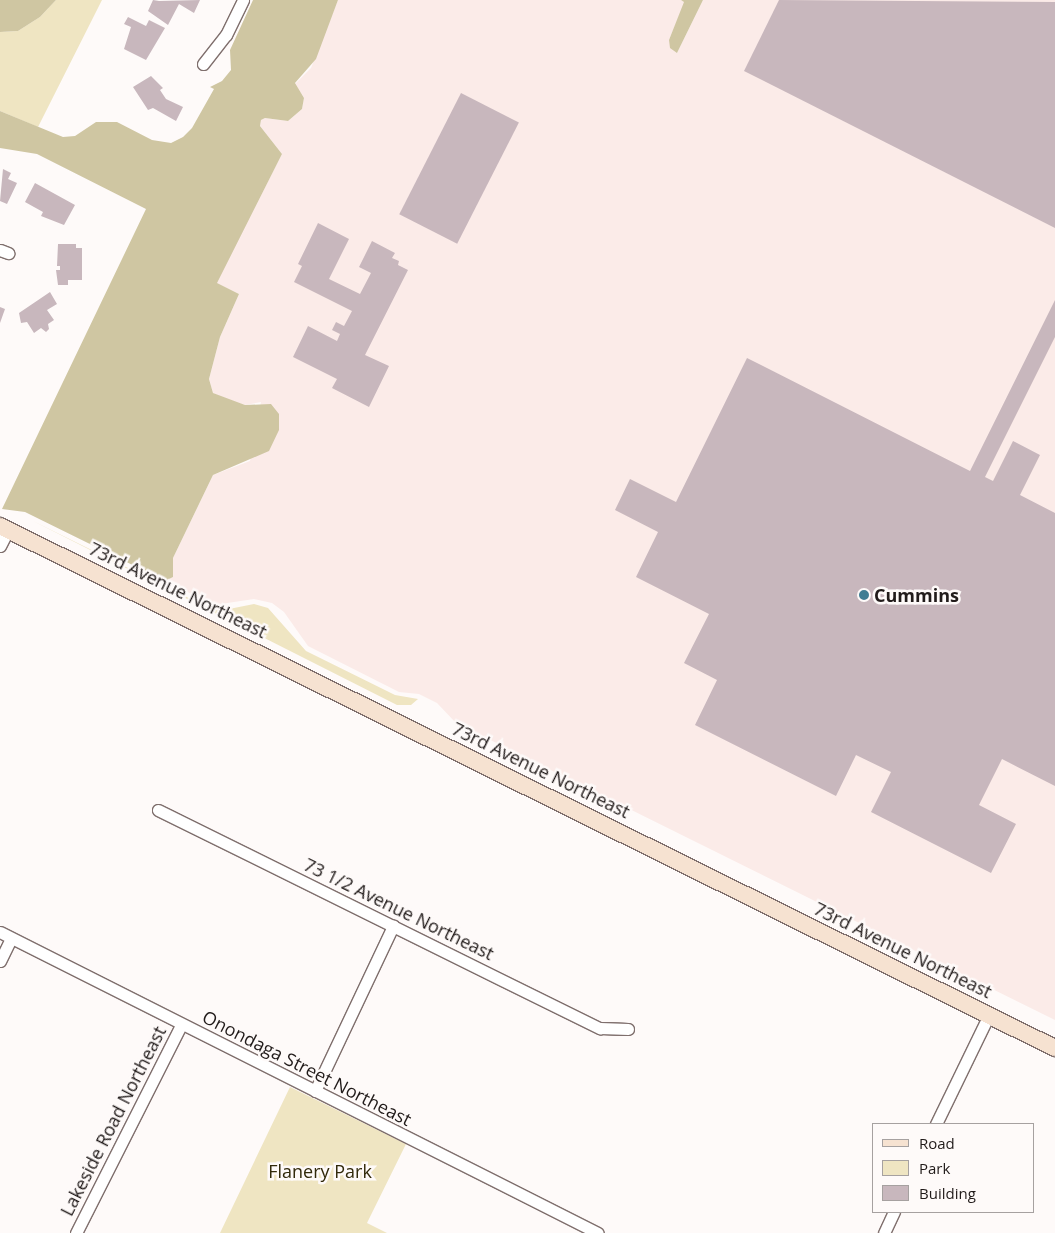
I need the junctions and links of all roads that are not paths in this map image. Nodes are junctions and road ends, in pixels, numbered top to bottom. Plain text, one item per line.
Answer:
1 (244, 0) edge
2 (203, 64) dead end
3 (4, 528) edge
4 (0, 546) edge
5 (158, 810) dead end
6 (393, 926) junction
7 (0, 932) edge
8 (11, 938) junction
9 (0, 962) edge
10 (989, 1015) junction
11 (182, 1025) junction
12 (628, 1029) dead end
13 (1055, 1048) edge
14 (314, 1091) junction
15 (936, 1123) edge
16 (894, 1213) edge
17 (76, 1233) edge
18 (598, 1233) edge
19 (884, 1233) edge

1 - 2 street
3 - 4 street
3 - 10 street, 73rd Avenue Northeast
5 - 6 street, 73 1/2 Avenue Northeast
6 - 12 street, 73 1/2 Avenue Northeast
6 - 14 street
7 - 8 street, Onondaga Street Northeast
8 - 9 street
8 - 11 street, Onondaga Street Northeast
10 - 13 street, 73rd Avenue Northeast
10 - 15 street
11 - 14 street, Onondaga Street Northeast
11 - 17 street, Lakeside Road Northeast
14 - 18 street, Onondaga Street Northeast
16 - 19 street

